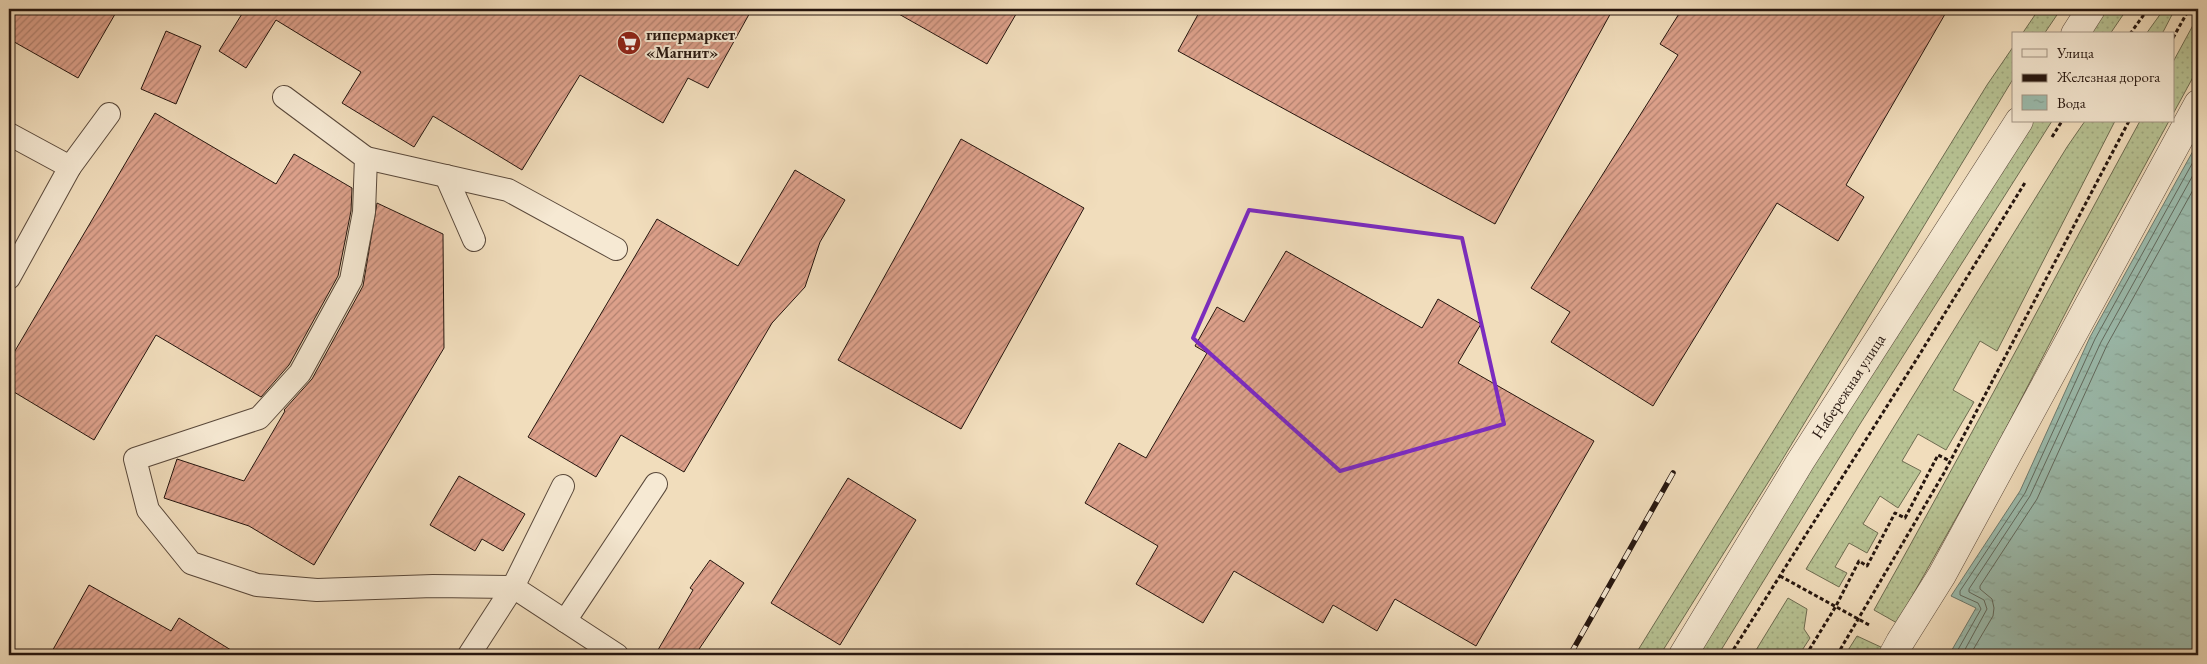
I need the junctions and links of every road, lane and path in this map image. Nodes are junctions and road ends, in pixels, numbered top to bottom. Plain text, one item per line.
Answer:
1 (2091, 9) edge
2 (2148, 9) edge
3 (2189, 9) edge
4 (2076, 32) edge
5 (2131, 32) edge
6 (2174, 36) edge
7 (284, 97) dead end
8 (2198, 104) edge
9 (109, 114) dead end
10 (2018, 122) edge
11 (2061, 122) edge
12 (2128, 122) edge
13 (9, 134) edge
14 (2052, 138) dead end
15 (366, 158) junction
16 (70, 167) junction
17 (446, 176) junction
18 (2026, 180) dead end
19 (474, 240) dead end
20 (616, 249) dead end
21 (9, 278) edge
22 (1950, 461) junction
23 (656, 484) dead end
24 (563, 486) dead end
25 (1780, 576) junction
26 (513, 587) junction
27 (1836, 606) junction
28 (1860, 620) junction
29 (565, 621) junction
30 (469, 655) edge
31 (617, 655) edge
32 (1683, 655) edge
33 (1730, 655) edge
34 (1806, 655) edge
35 (1837, 655) edge
36 (1894, 655) edge

1 - 4 street
2 - 5 path
3 - 6 path
7 - 15 lane
8 - 36 street
9 - 16 lane
10 - 32 street, Набережная улица
11 - 14 path
12 - 22 path
13 - 16 lane
15 - 17 lane
15 - 26 lane
16 - 21 lane
17 - 19 lane
17 - 20 lane
18 - 25 path
22 - 27 path
22 - 28 path
23 - 29 lane
24 - 26 lane
25 - 27 path
25 - 33 path
26 - 29 lane
26 - 30 lane
27 - 28 path
27 - 34 path
28 - 35 path
29 - 31 lane

